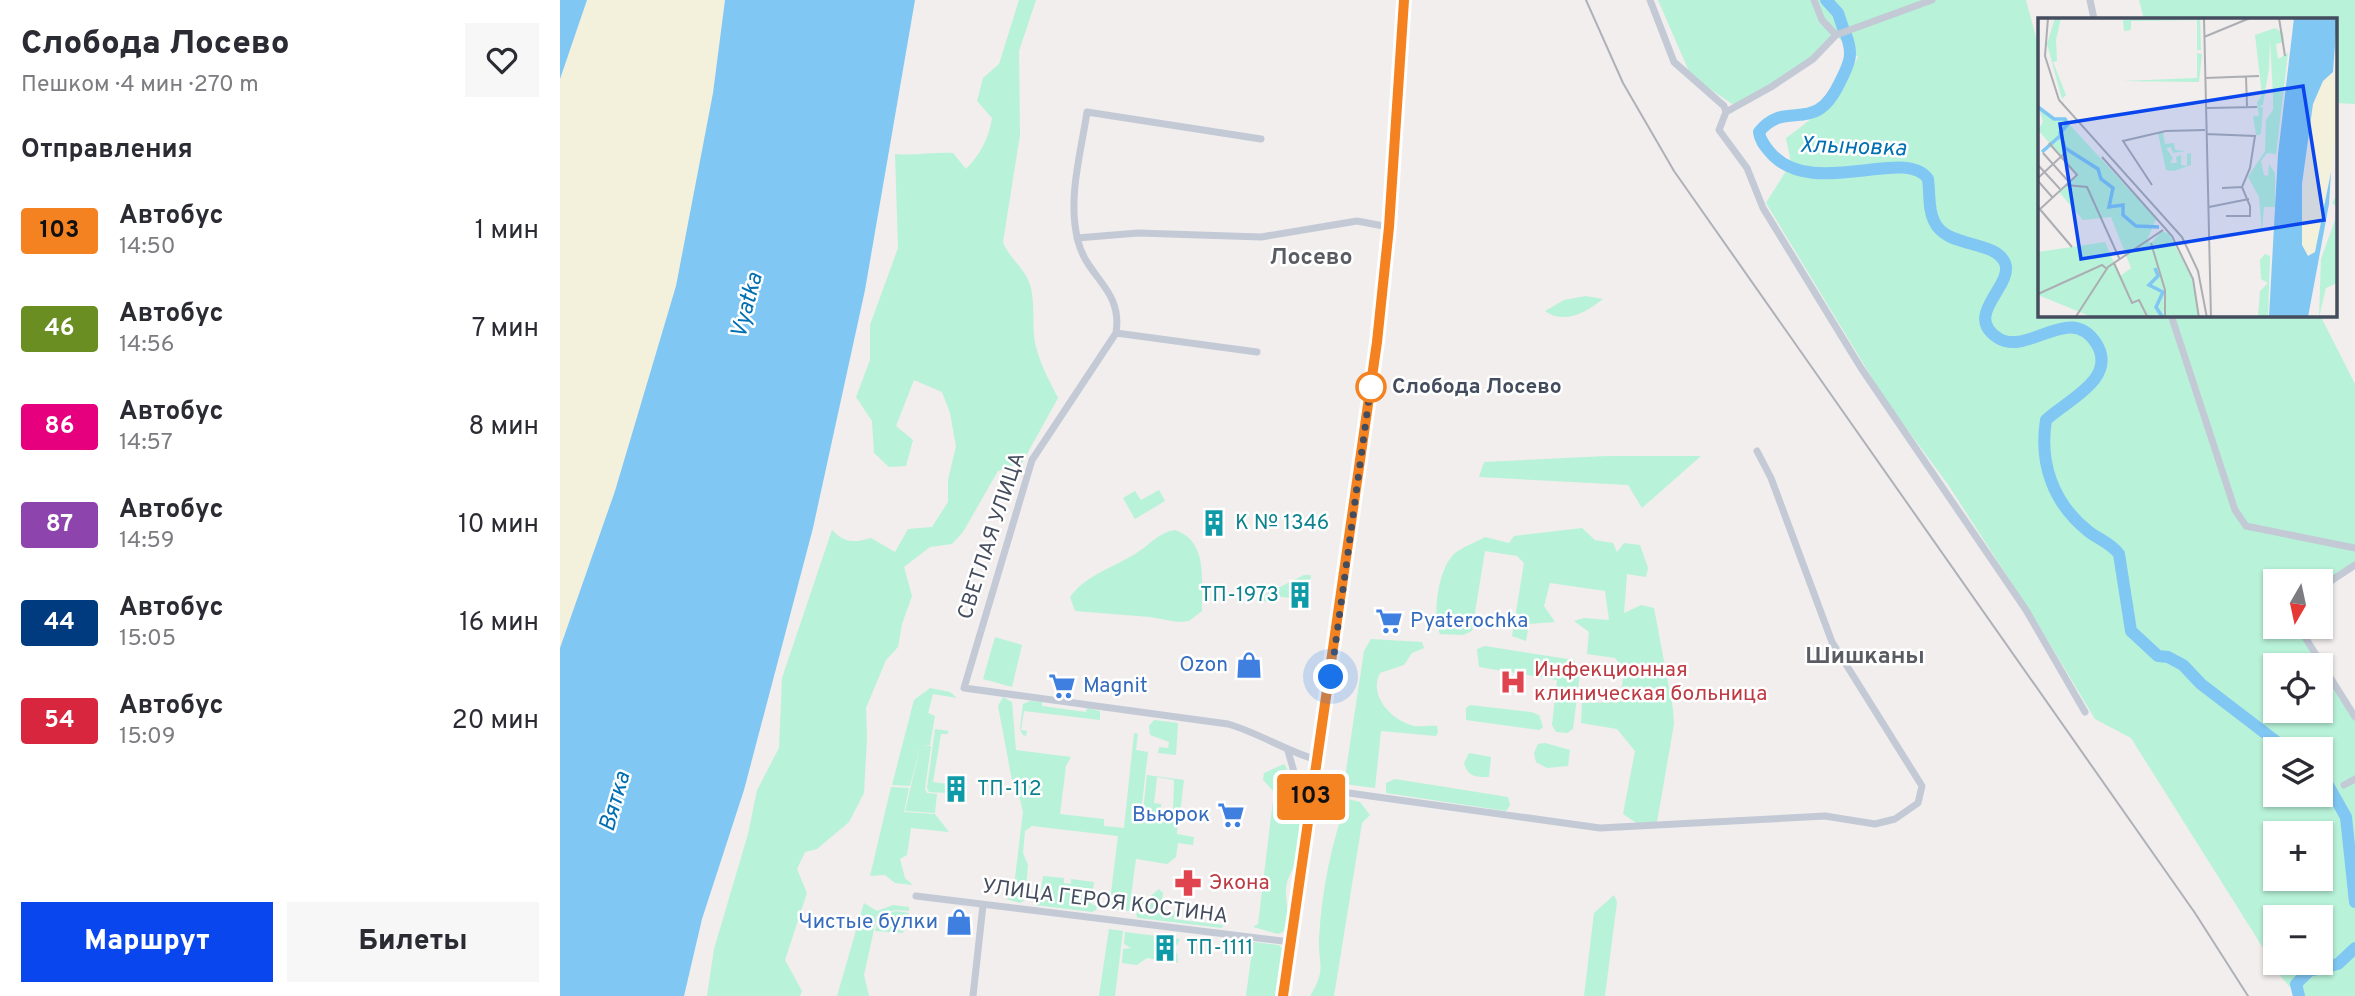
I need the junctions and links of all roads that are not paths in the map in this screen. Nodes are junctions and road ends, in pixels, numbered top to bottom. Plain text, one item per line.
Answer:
1 (1404, 0) edge
2 (1650, 0) edge
3 (1814, 0) edge
4 (1932, 0) edge
5 (2090, 0) edge
6 (2094, 18) edge
7 (1836, 34) junction
8 (1726, 112) junction
9 (1261, 139) dead end
10 (1389, 227) junction
11 (1077, 238) junction
12 (2172, 317) edge
13 (1116, 333) junction
14 (1257, 352) dead end
15 (1756, 451) dead end
16 (2355, 548) edge
17 (2355, 566) edge
18 (2333, 580) edge
19 (2306, 639) edge
20 (2085, 712) dead end
21 (2355, 717) edge
22 (1288, 751) junction
23 (1318, 760) junction
24 (2355, 779) edge
25 (2344, 785) dead end
26 (1313, 788) junction
27 (1308, 819) junction
28 (916, 896) dead end
29 (984, 905) junction
30 (1291, 942) junction
31 (973, 996) edge
32 (1283, 996) edge

1 - 10 main road
2 - 8 street
3 - 7 street
4 - 7 street
5 - 6 street
7 - 8 street
8 - 20 street
9 - 11 street
10 - 11 street
10 - 23 main road
11 - 13 street
12 - 16 street
13 - 14 street
13 - 22 street, СВЕТЛАЯ УЛИЦА
15 - 26 street
17 - 18 street
19 - 21 street
22 - 23 street
22 - 27 street
23 - 26 main road
24 - 25 street
26 - 27 main road
27 - 30 main road
28 - 29 street, УЛИЦА ГЕРОЯ КОСТИНА
29 - 30 street, УЛИЦА ГЕРОЯ КОСТИНА
29 - 31 street
30 - 32 main road

